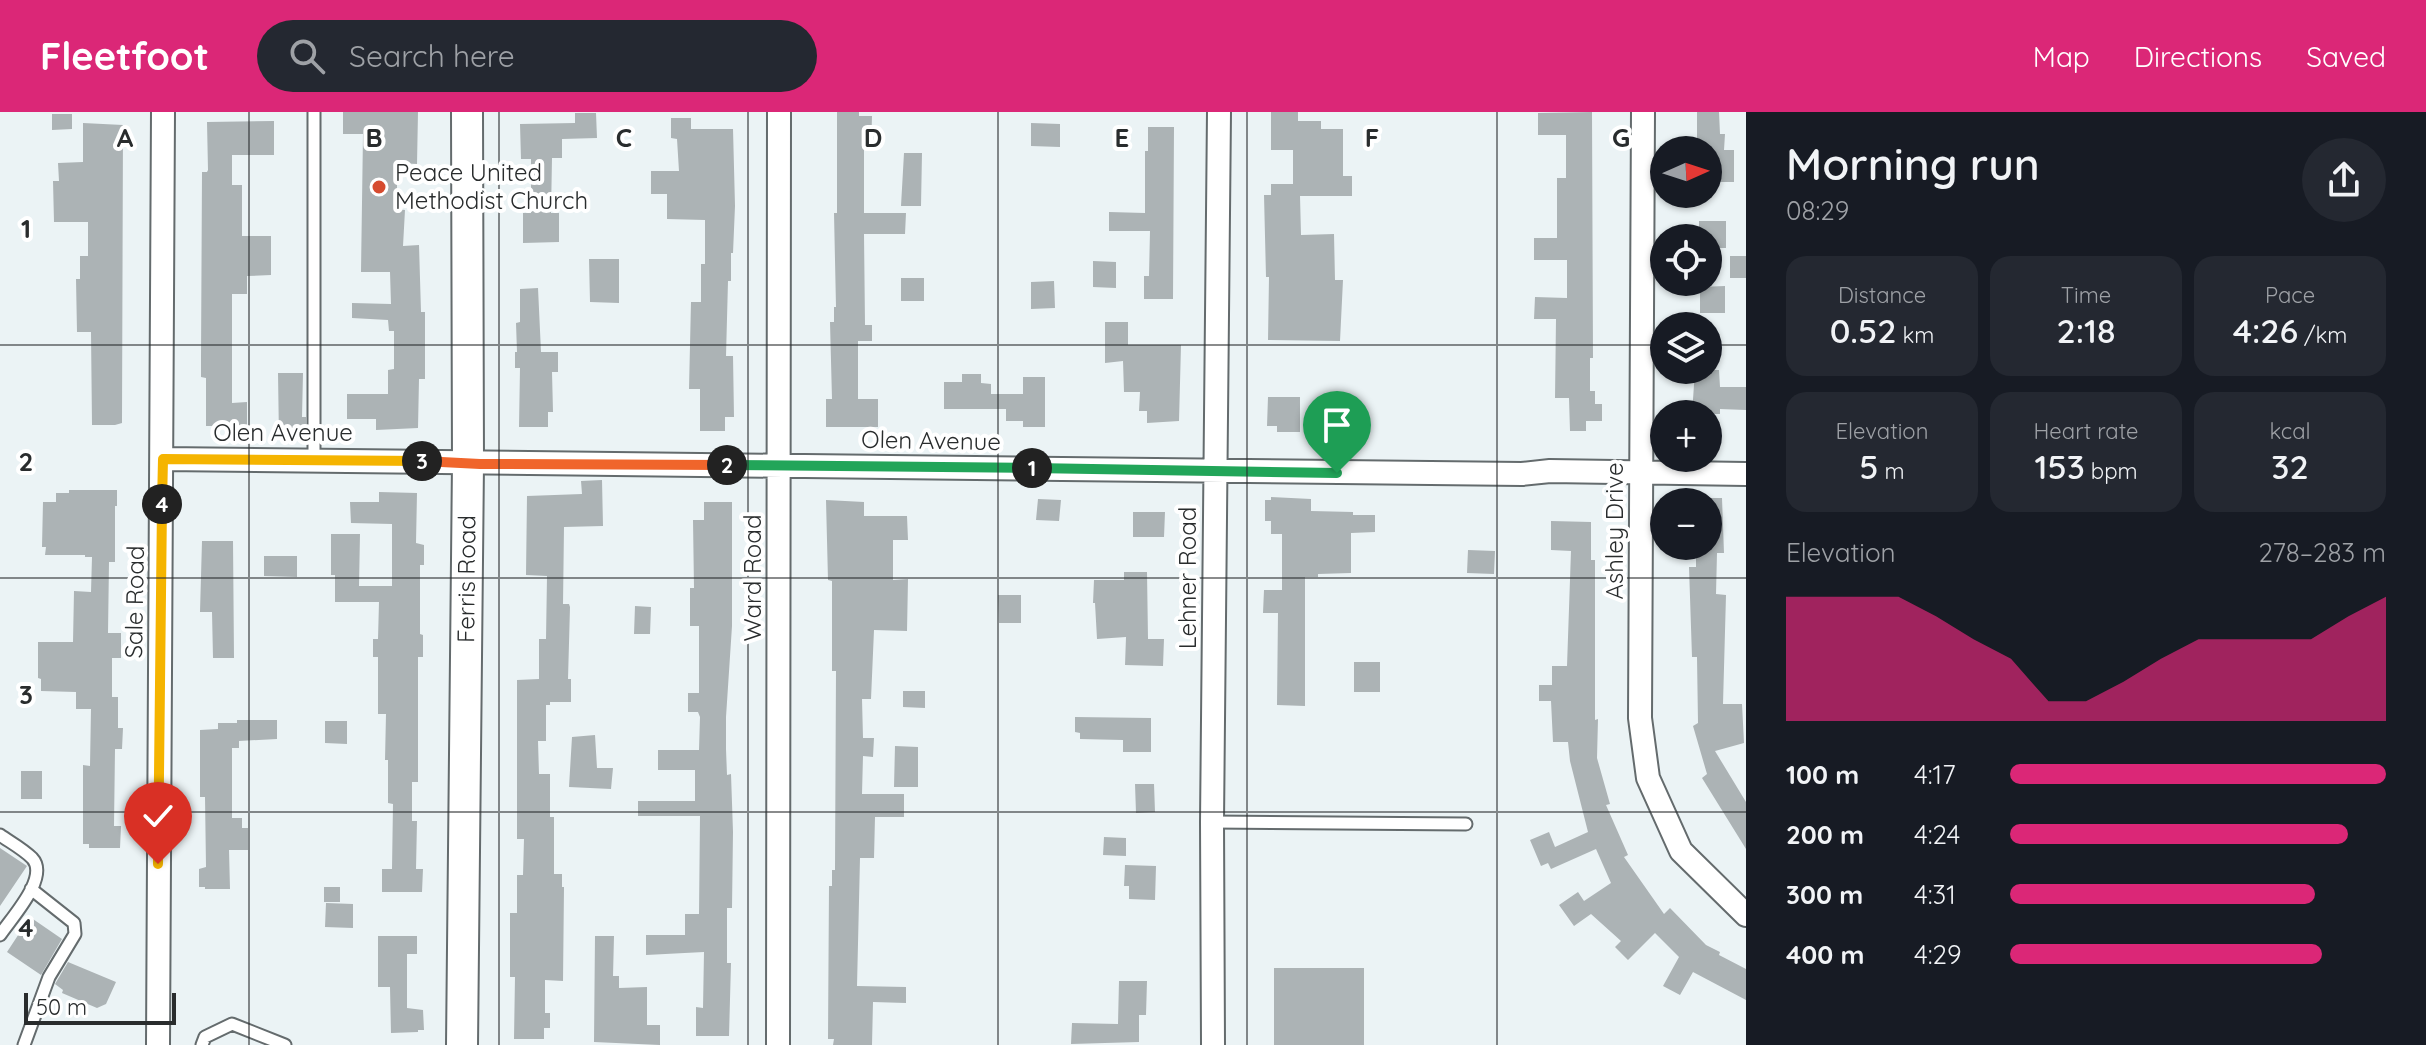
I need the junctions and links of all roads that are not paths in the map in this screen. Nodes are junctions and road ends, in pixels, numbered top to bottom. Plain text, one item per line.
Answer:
1 (163, 112) edge
2 (314, 112) edge
3 (467, 112) edge
4 (779, 112) edge
5 (1219, 112) edge
6 (1643, 112) edge
7 (163, 459) junction
8 (314, 459) junction
9 (468, 463) junction
10 (779, 465) junction
11 (1215, 472) junction
12 (1642, 473) junction
13 (1746, 474) edge
14 (1212, 822) junction
15 (1466, 824) dead end
16 (0, 835) edge
17 (31, 889) junction
18 (1746, 915) edge
19 (0, 935) edge
20 (24, 1045) edge
21 (158, 1045) edge
22 (202, 1045) edge
23 (285, 1045) edge
24 (462, 1045) edge
25 (778, 1045) edge
26 (1213, 1045) edge

1 - 7 street, Sale Road
2 - 8 lane
3 - 9 main road, Ferris Road
4 - 10 street, Ward Road
5 - 11 street, Lehner Road
6 - 12 street, Ashley Drive
7 - 8 street, Olen Avenue
7 - 21 street, Sale Road
8 - 9 street, Olen Avenue
9 - 10 street, Olen Avenue
9 - 24 main road, Ferris Road
10 - 11 street, Olen Avenue
10 - 25 street, Ward Road
11 - 12 street, Olen Avenue
11 - 14 street, Lehner Road
12 - 13 street, Olen Avenue
12 - 18 street, Ashley Drive
14 - 15 lane
14 - 26 street, Lehner Road
16 - 17 lane
17 - 19 lane
17 - 20 lane
22 - 23 lane

